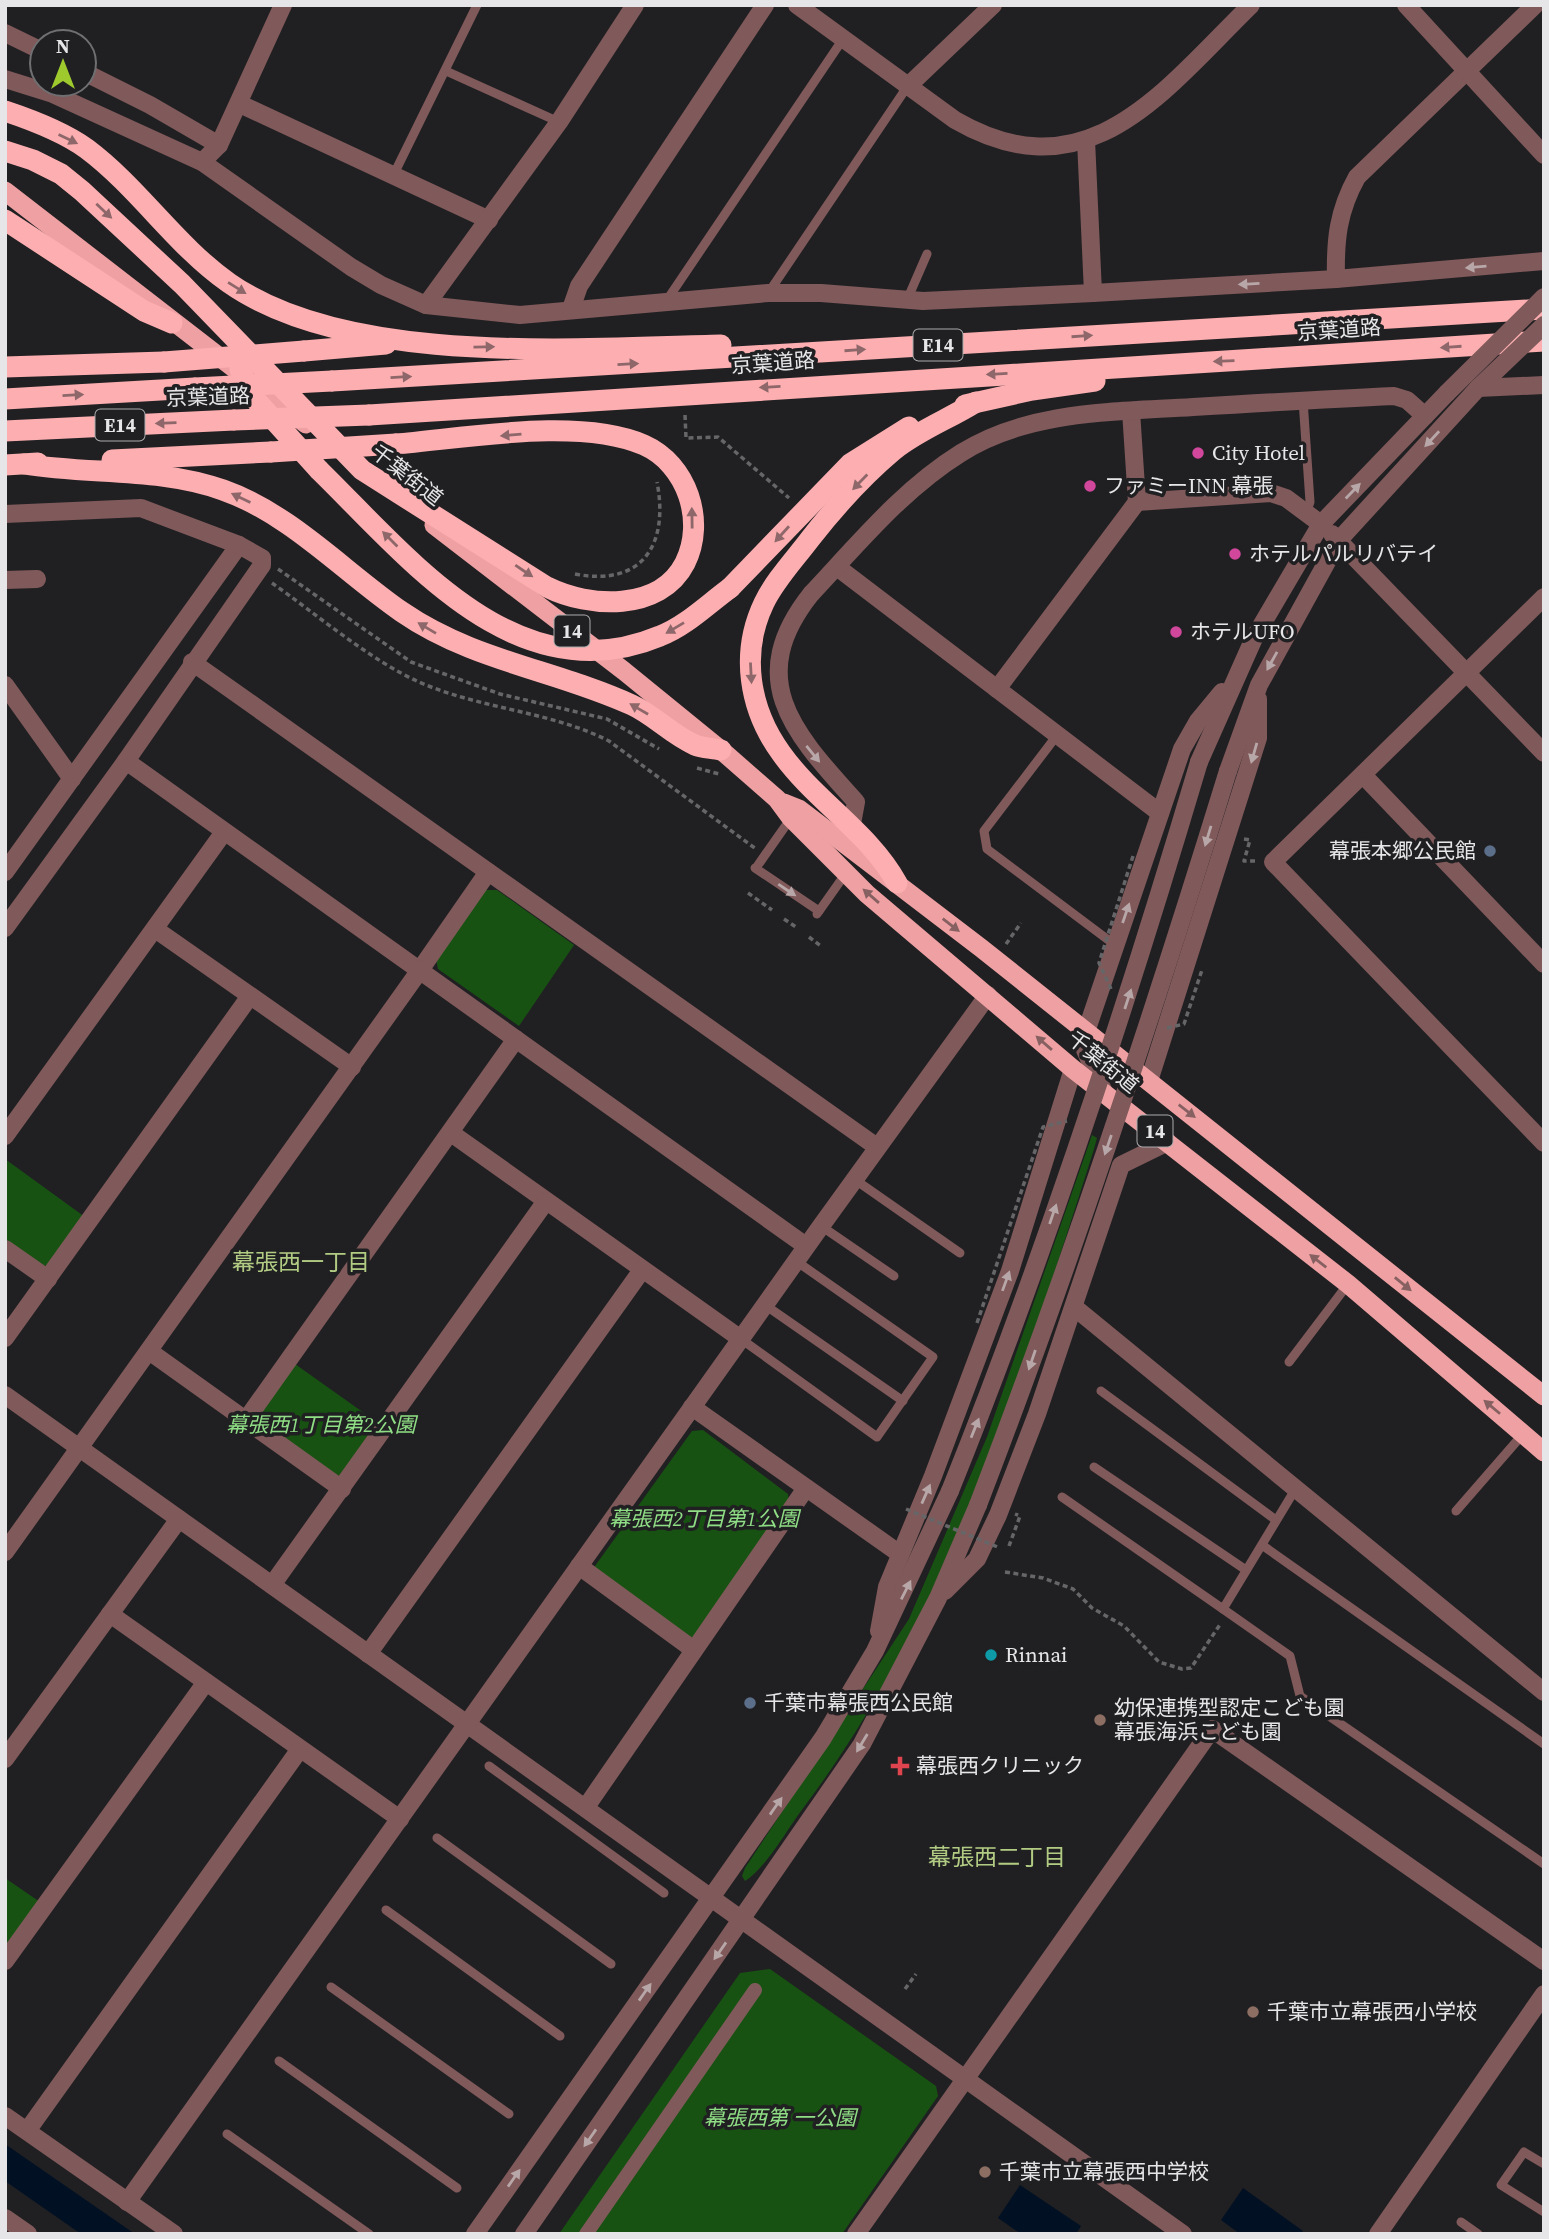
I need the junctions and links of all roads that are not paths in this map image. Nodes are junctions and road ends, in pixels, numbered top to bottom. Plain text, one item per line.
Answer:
1 (477, 5) edge
2 (635, 5) edge
3 (765, 5) edge
4 (797, 5) edge
5 (993, 5) edge
6 (1251, 5) edge
7 (1406, 5) edge
8 (1535, 5) edge
9 (276, 8) edge
10 (5, 33) edge
11 (843, 39) junction
12 (28, 44) edge
13 (1466, 69) junction
14 (446, 71) junction
15 (5, 79) edge
16 (98, 79) edge
17 (907, 87) junction
18 (240, 104) junction
19 (5, 111) edge
20 (559, 122) junction
21 (1086, 141) junction
22 (219, 145) junction
23 (5, 151) edge
24 (1544, 155) edge
25 (202, 162) junction
26 (393, 176) junction
27 (5, 191) edge
28 (5, 220) edge
29 (489, 220) junction
30 (927, 254) dead end
31 (1544, 261) edge
32 (1336, 279) junction
33 (768, 293) junction
34 (1093, 293) junction
35 (1544, 297) edge
36 (907, 300) junction
37 (666, 302) junction
38 (426, 305) junction
39 (571, 309) junction
40 (1544, 309) edge
41 (172, 323) junction
42 (1544, 326) edge
43 (1544, 341) edge
44 (416, 343) junction
45 (817, 353) junction
46 (1171, 363) junction
47 (5, 367) edge
48 (240, 370) junction
49 (1544, 385) edge
50 (1478, 388) junction
51 (5, 399) edge
52 (1303, 400) junction
53 (976, 402) junction
54 (1131, 411) junction
55 (1425, 416) junction
56 (5, 431) edge
57 (15, 464) edge
58 (362, 470) junction
59 (1137, 502) junction
60 (5, 514) edge
61 (1314, 519) junction
62 (1339, 540) junction
63 (239, 545) junction
64 (837, 566) junction
65 (37, 579) dead end
66 (5, 580) edge
67 (1544, 597) edge
68 (192, 662) junction
69 (1468, 674) junction
70 (1231, 683) junction
71 (5, 685) edge
72 (1259, 685) junction
73 (997, 689) junction
74 (1058, 734) junction
75 (720, 750) junction
76 (1544, 753) edge
77 (126, 761) junction
78 (1364, 776) junction
79 (72, 779) junction
80 (777, 799) junction
81 (1160, 813) junction
82 (791, 818) junction
83 (851, 830) junction
84 (224, 832) junction
85 (5, 872) edge
86 (488, 872) junction
87 (846, 873) junction
88 (897, 883) junction
89 (5, 928) edge
90 (155, 929) junction
91 (1115, 945) junction
92 (1544, 964) edge
93 (420, 970) junction
94 (988, 995) junction
95 (250, 996) junction
96 (1086, 1032) junction
97 (516, 1039) junction
98 (352, 1067) junction
99 (1073, 1069) junction
100 (1149, 1081) junction
101 (1105, 1093) junction
102 (451, 1133) junction
103 (5, 1136) edge
104 (1168, 1142) junction
105 (1544, 1143) edge
106 (877, 1147) junction
107 (854, 1179) junction
108 (546, 1201) junction
109 (821, 1226) junction
110 (806, 1246) junction
111 (5, 1249) edge
112 (960, 1253) dead end
113 (796, 1261) junction
114 (642, 1270) junction
115 (894, 1276) dead end
116 (48, 1279) junction
117 (1348, 1284) junction
118 (765, 1305) junction
119 (1074, 1307) junction
120 (5, 1338) edge
121 (741, 1339) junction
122 (149, 1351) junction
123 (1289, 1362) dead end
124 (1101, 1391) dead end
125 (5, 1395) edge
126 (1544, 1396) edge
127 (904, 1401) junction
128 (692, 1408) junction
129 (246, 1420) junction
130 (1523, 1434) junction
131 (79, 1448) junction
132 (1544, 1452) edge
133 (1094, 1467) dead end
134 (806, 1488) junction
135 (1296, 1488) junction
136 (342, 1489) junction
137 (1062, 1497) dead end
138 (1456, 1511) dead end
139 (179, 1519) junction
140 (1276, 1520) junction
141 (7, 1545) edge
142 (1262, 1545) junction
143 (900, 1554) junction
144 (579, 1566) junction
145 (1246, 1570) junction
146 (272, 1584) junction
147 (938, 1598) junction
148 (110, 1614) junction
149 (1224, 1614) junction
150 (694, 1650) junction
151 (875, 1651) junction
152 (368, 1654) junction
153 (206, 1682) junction
154 (1544, 1692) edge
155 (467, 1724) junction
156 (1544, 1744) edge
157 (300, 1749) junction
158 (5, 1759) edge
159 (489, 1766) dead end
160 (586, 1807) junction
161 (400, 1819) junction
162 (437, 1838) dead end
163 (1544, 1864) edge
164 (664, 1893) dead end
165 (713, 1897) junction
166 (386, 1910) dead end
167 (742, 1917) junction
168 (5, 1961) edge
169 (1544, 1961) edge
170 (611, 1964) dead end
171 (331, 1987) dead end
172 (755, 1990) dead end
173 (1544, 1994) edge
174 (560, 2036) dead end
175 (279, 2061) dead end
176 (966, 2078) junction
177 (509, 2114) dead end
178 (5, 2116) edge
179 (27, 2131) junction
180 (226, 2134) dead end
181 (1544, 2164) edge
182 (457, 2188) dead end
183 (127, 2202) junction
184 (1544, 2212) edge
185 (5, 2218) edge
186 (1461, 2222) dead end
187 (28, 2234) edge
188 (174, 2234) edge
189 (369, 2234) edge
190 (475, 2234) edge
191 (524, 2234) edge
192 (586, 2234) edge
193 (856, 2234) edge
194 (1183, 2234) edge
195 (1378, 2234) edge
196 (1478, 2234) edge

1 - 14 lane
2 - 20 street
3 - 39 street
4 - 11 street
5 - 17 street
6 - 21 street
7 - 13 street
8 - 13 street
9 - 18 street
10 - 12 street
11 - 17 street
11 - 37 lane
13 - 24 street
13 - 32 street
14 - 20 lane
14 - 26 lane
15 - 25 street
16 - 22 street
17 - 21 street
17 - 33 lane
18 - 22 street
18 - 26 street
19 -> 44 highway
20 - 29 street
21 - 34 street
22 - 25 street
23 -> 58 highway
25 - 38 street
26 - 29 street
27 - 41 highway, 千葉街道 / 14
28 - 41 highway
29 - 38 street
30 - 36 lane
31 -> 32 street
32 -> 34 street
33 - 36 street
33 - 37 street
34 - 36 street
35 - 55 street, bridge
37 - 39 street
38 - 39 street
45 -> 40 highway, 京葉道路 / E14
41 - 48 highway, 千葉街道 / 14
42 - 50 street, bridge
43 -> 46 highway, 京葉道路 / E14
44 -> 45 highway
44 - 47 highway, bridge
51 -> 45 highway, 京葉道路 / E14, bridge
46 - 53 highway
46 -> 56 highway, 京葉道路 / E14, bridge
53 -> 48 highway, bridge
48 - 58 highway, 千葉街道 / 14
49 - 50 street
50 -> 62 street
52 - 54 street
52 - 55 street
52 - 61 lane
53 -> 83 highway
54 - 59 street
54 - 64 street
61 -> 55 street
58 -> 57 highway, bridge
75 -> 57 highway
58 - 75 highway, 千葉街道 / 14
59 - 61 street
59 - 73 street
60 - 63 street
61 - 62 street
61 - 70 street
62 - 69 street
62 -> 72 street
63 - 68 street
63 - 79 street
64 - 73 street
64 -> 83 street
65 - 66 street
67 - 69 street
68 - 77 street
68 - 86 street
69 - 76 street
69 - 78 street
70 - 81 street
151 -> 70 street, bridge
71 - 79 street
72 -> 100 street
72 -> 147 street, bridge
73 - 74 street
74 - 81 street
74 - 91 lane
75 - 80 highway, 千葉街道 / 14
77 - 84 street
77 - 89 street
78 - 92 street
78 - 105 street
79 - 85 street
80 - 82 highway, 千葉街道 / 14
80 - 88 highway, 千葉街道 / 14
91 -> 81 street
82 - 87 highway, 千葉街道 / 14
82 -> 87 lane
83 - 88 highway
84 - 90 street
84 - 93 street
86 - 93 street
86 - 106 street
94 -> 87 highway, 千葉街道 / 14
88 -> 96 highway, 千葉街道 / 14
90 - 95 street
90 - 103 street
91 - 96 street
93 - 97 street
93 - 98 street
99 -> 94 highway, 千葉街道 / 14
94 - 106 street
95 - 98 street
95 - 116 street
96 - 100 highway, 千葉街道 / 14
96 - 101 street
97 - 102 street
97 - 110 street
98 - 122 street
99 - 101 highway, 千葉街道 / 14
143 -> 99 street
100 -> 126 highway, 千葉街道 / 14
101 - 104 highway, 千葉街道 / 14
102 - 108 street
102 - 129 street
117 -> 104 highway, 千葉街道 / 14
104 - 119 street
106 - 107 street
107 - 109 street
107 - 112 lane
108 - 114 street
108 - 136 street
109 - 110 street
109 - 115 lane
110 - 113 street
111 - 116 street
113 - 118 street
113 - 127 lane
114 - 121 street
114 - 152 street
116 - 120 street
117 - 123 lane
130 -> 117 highway, 千葉街道 / 14
118 - 121 street
118 - 127 lane
119 - 135 street
119 - 147 street
121 - 127 lane
121 - 128 street
122 - 129 street
122 - 131 street
124 - 140 lane
125 - 131 street
128 - 134 street
128 - 144 street
129 - 136 street
130 - 132 highway, 千葉街道 / 14
130 - 138 lane
131 - 139 street
131 - 141 street
133 - 145 lane
134 - 143 street
134 - 150 street
135 - 140 lane
135 - 154 street
136 - 146 street
137 - 149 lane
139 - 146 street
139 - 148 street
140 - 142 lane
142 - 145 lane
142 - 156 lane
143 - 151 street
144 - 150 street
144 - 155 street
145 - 149 lane
146 - 152 street
147 -> 167 street
148 - 153 street
148 - 158 street
149 - 163 lane
150 - 160 street
165 -> 151 street
152 - 155 street
153 - 157 street
153 - 168 street
155 - 160 street
155 - 161 street
157 - 161 street
157 - 179 street
159 - 164 lane
160 - 165 street
161 - 183 street
162 - 170 lane
165 - 167 street
190 -> 165 street
166 - 174 lane
167 - 176 street
167 -> 191 street
169 - 176 street
171 - 177 lane
172 - 192 street
173 - 195 street
175 - 182 lane
176 - 193 street
176 - 194 street
178 - 179 street
179 - 183 street
180 - 189 lane
181 - 184 lane
183 - 188 street
185 - 187 street
186 - 196 lane

